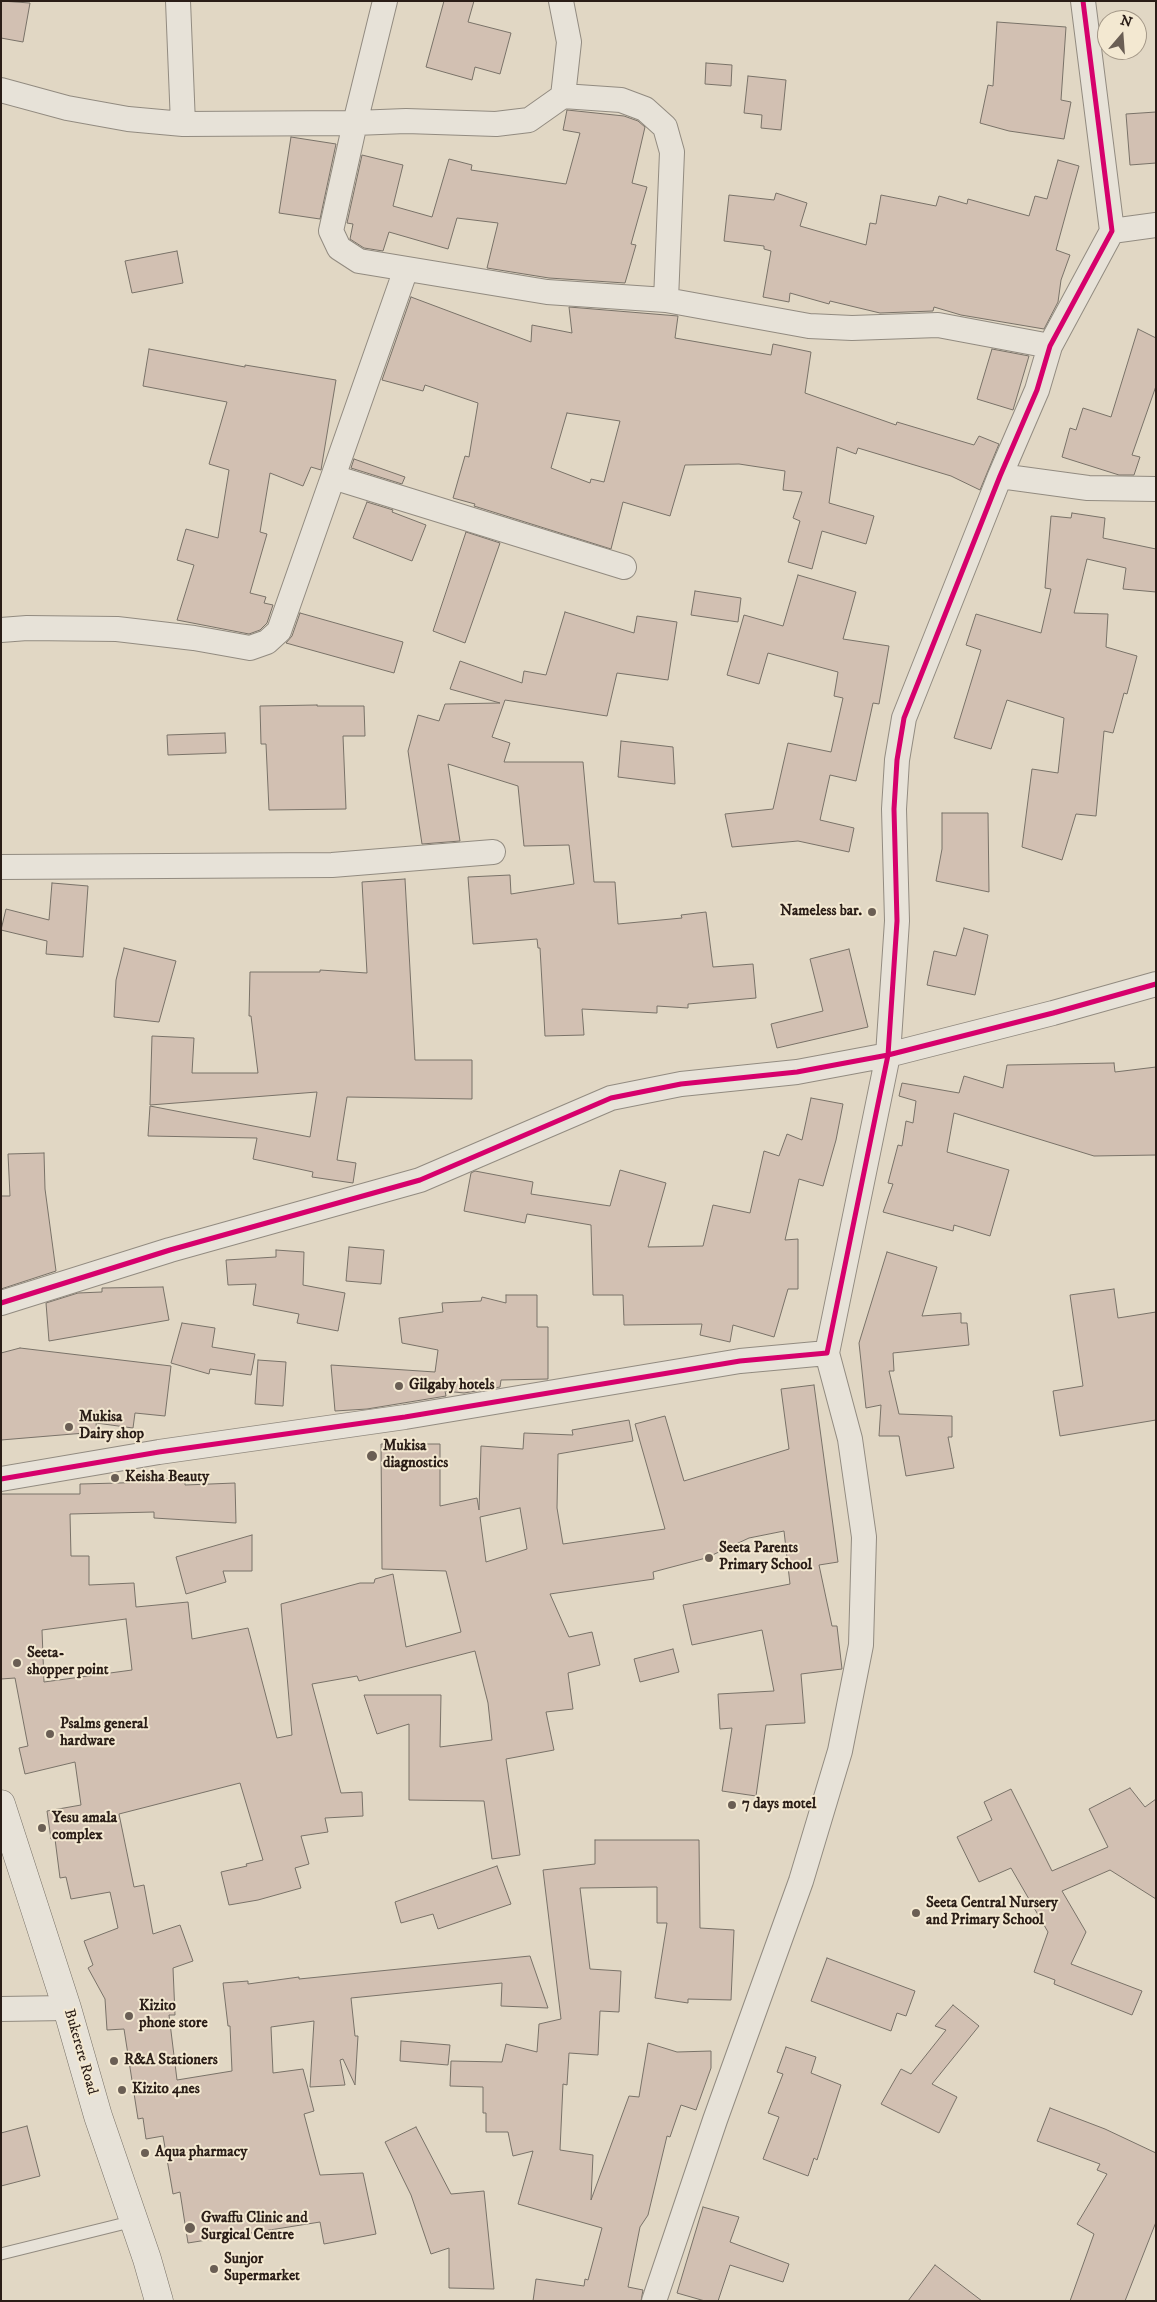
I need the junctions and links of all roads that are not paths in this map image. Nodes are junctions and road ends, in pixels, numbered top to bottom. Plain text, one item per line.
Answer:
1 (178, 1) edge
2 (385, 1) edge
3 (561, 1) edge
4 (1083, 1) edge
5 (1, 90) edge
6 (563, 96) junction
7 (355, 123) junction
8 (183, 124) junction
9 (1156, 225) edge
10 (1112, 231) junction
11 (406, 269) junction
12 (666, 300) junction
13 (1050, 346) junction
14 (1000, 476) junction
15 (333, 477) junction
16 (1156, 489) edge
17 (624, 567) dead end
18 (1, 630) edge
19 (493, 852) dead end
20 (1, 867) edge
21 (1156, 984) edge
22 (888, 1055) junction
23 (1, 1303) edge
24 (827, 1353) junction
25 (1, 1479) edge
26 (1, 1804) edge
27 (67, 2008) junction
28 (1, 2009) edge
29 (134, 2221) junction
30 (1, 2254) edge
31 (159, 2301) edge
32 (654, 2301) edge

1 - 8 street
2 - 7 street
3 - 6 street
4 - 10 street
5 - 8 street
6 - 7 street
6 - 12 street
7 - 8 street
7 - 11 street
9 - 10 street
10 - 13 street
11 - 12 street
11 - 15 street
12 - 13 street
13 - 14 street
14 - 16 street
14 - 22 street
15 - 17 street
15 - 18 street
19 - 20 street
21 - 22 street
22 - 23 street
22 - 24 street
24 - 25 street
24 - 32 street
26 - 27 main road, Bukerere Road
27 - 28 street
27 - 29 main road, Bukerere Road
29 - 30 lane
29 - 31 main road, Bukerere Road

